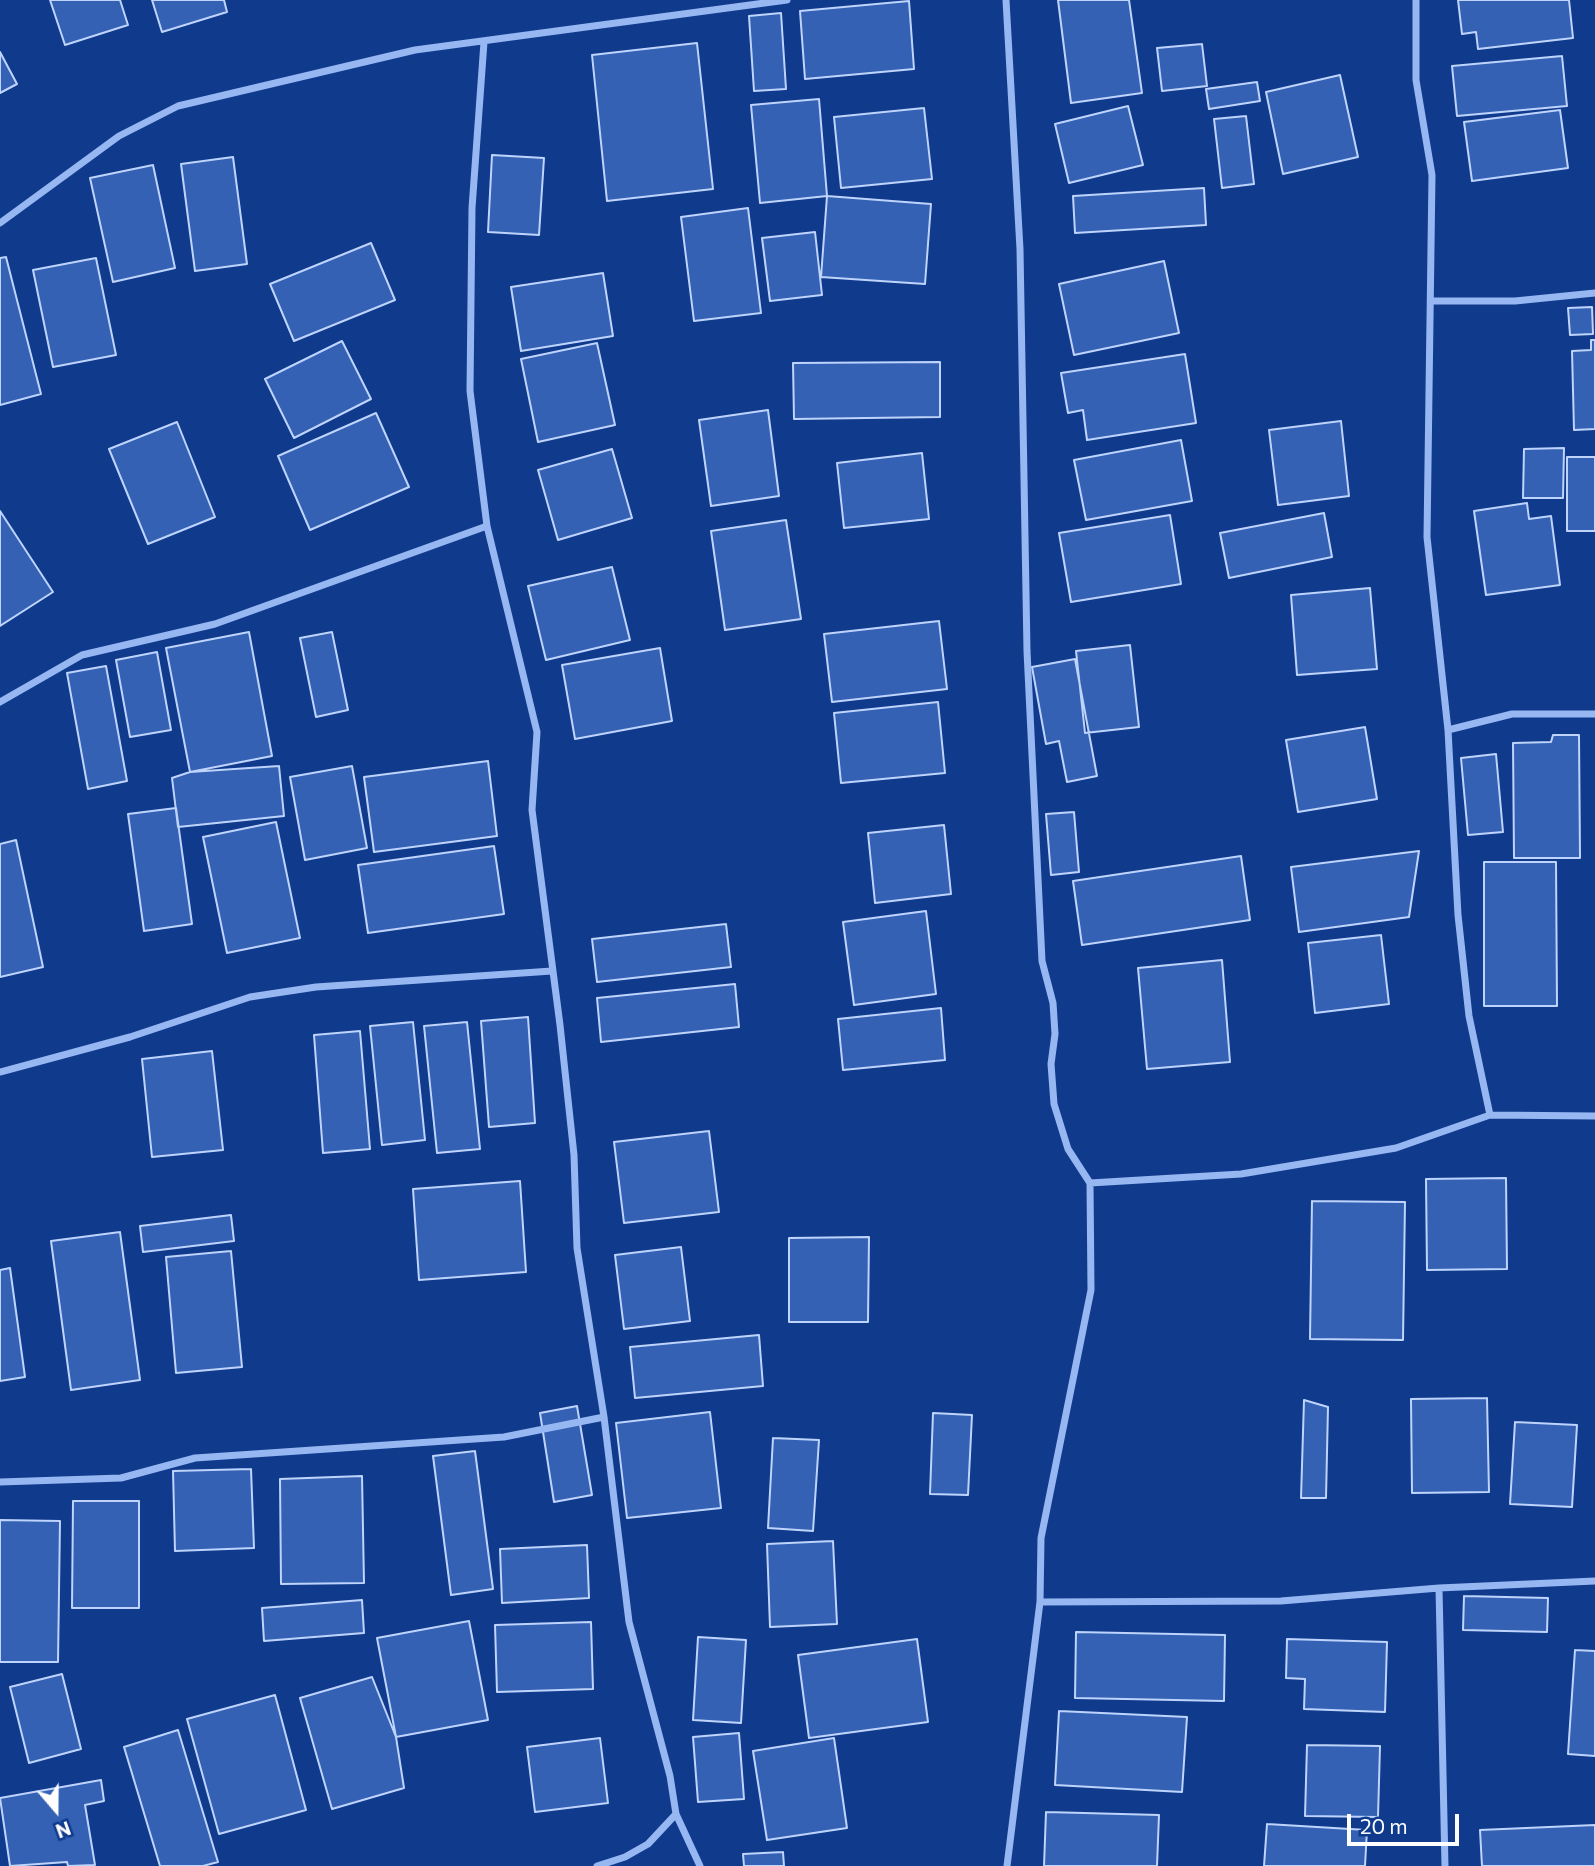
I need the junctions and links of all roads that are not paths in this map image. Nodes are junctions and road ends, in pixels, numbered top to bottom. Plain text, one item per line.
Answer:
1 (787, 0) edge
2 (1006, 0) edge
3 (1416, 0) edge
4 (484, 42) junction
5 (0, 223) edge
6 (1595, 293) edge
7 (1431, 301) junction
8 (487, 526) junction
9 (0, 702) edge
10 (1595, 714) edge
11 (1447, 730) junction
12 (552, 971) junction
13 (0, 1072) edge
14 (1490, 1115) junction
15 (1595, 1116) edge
16 (1090, 1183) junction
17 (604, 1417) junction
18 (0, 1482) edge
19 (1595, 1581) edge
20 (1439, 1588) junction
21 (1040, 1602) junction
22 (676, 1814) junction
23 (597, 1866) edge
24 (699, 1866) edge
25 (1007, 1866) edge
26 (1445, 1866) edge

1 - 4 street
2 - 16 street
3 - 7 street
4 - 5 street
4 - 8 street
6 - 7 street
7 - 11 street
8 - 9 street
8 - 12 street
10 - 11 street
11 - 14 street
12 - 13 street
12 - 17 street
14 - 15 street
14 - 16 street
16 - 21 street
17 - 18 street
17 - 22 street
19 - 20 street
20 - 21 street
20 - 26 street
21 - 25 street
22 - 23 street
22 - 24 street

